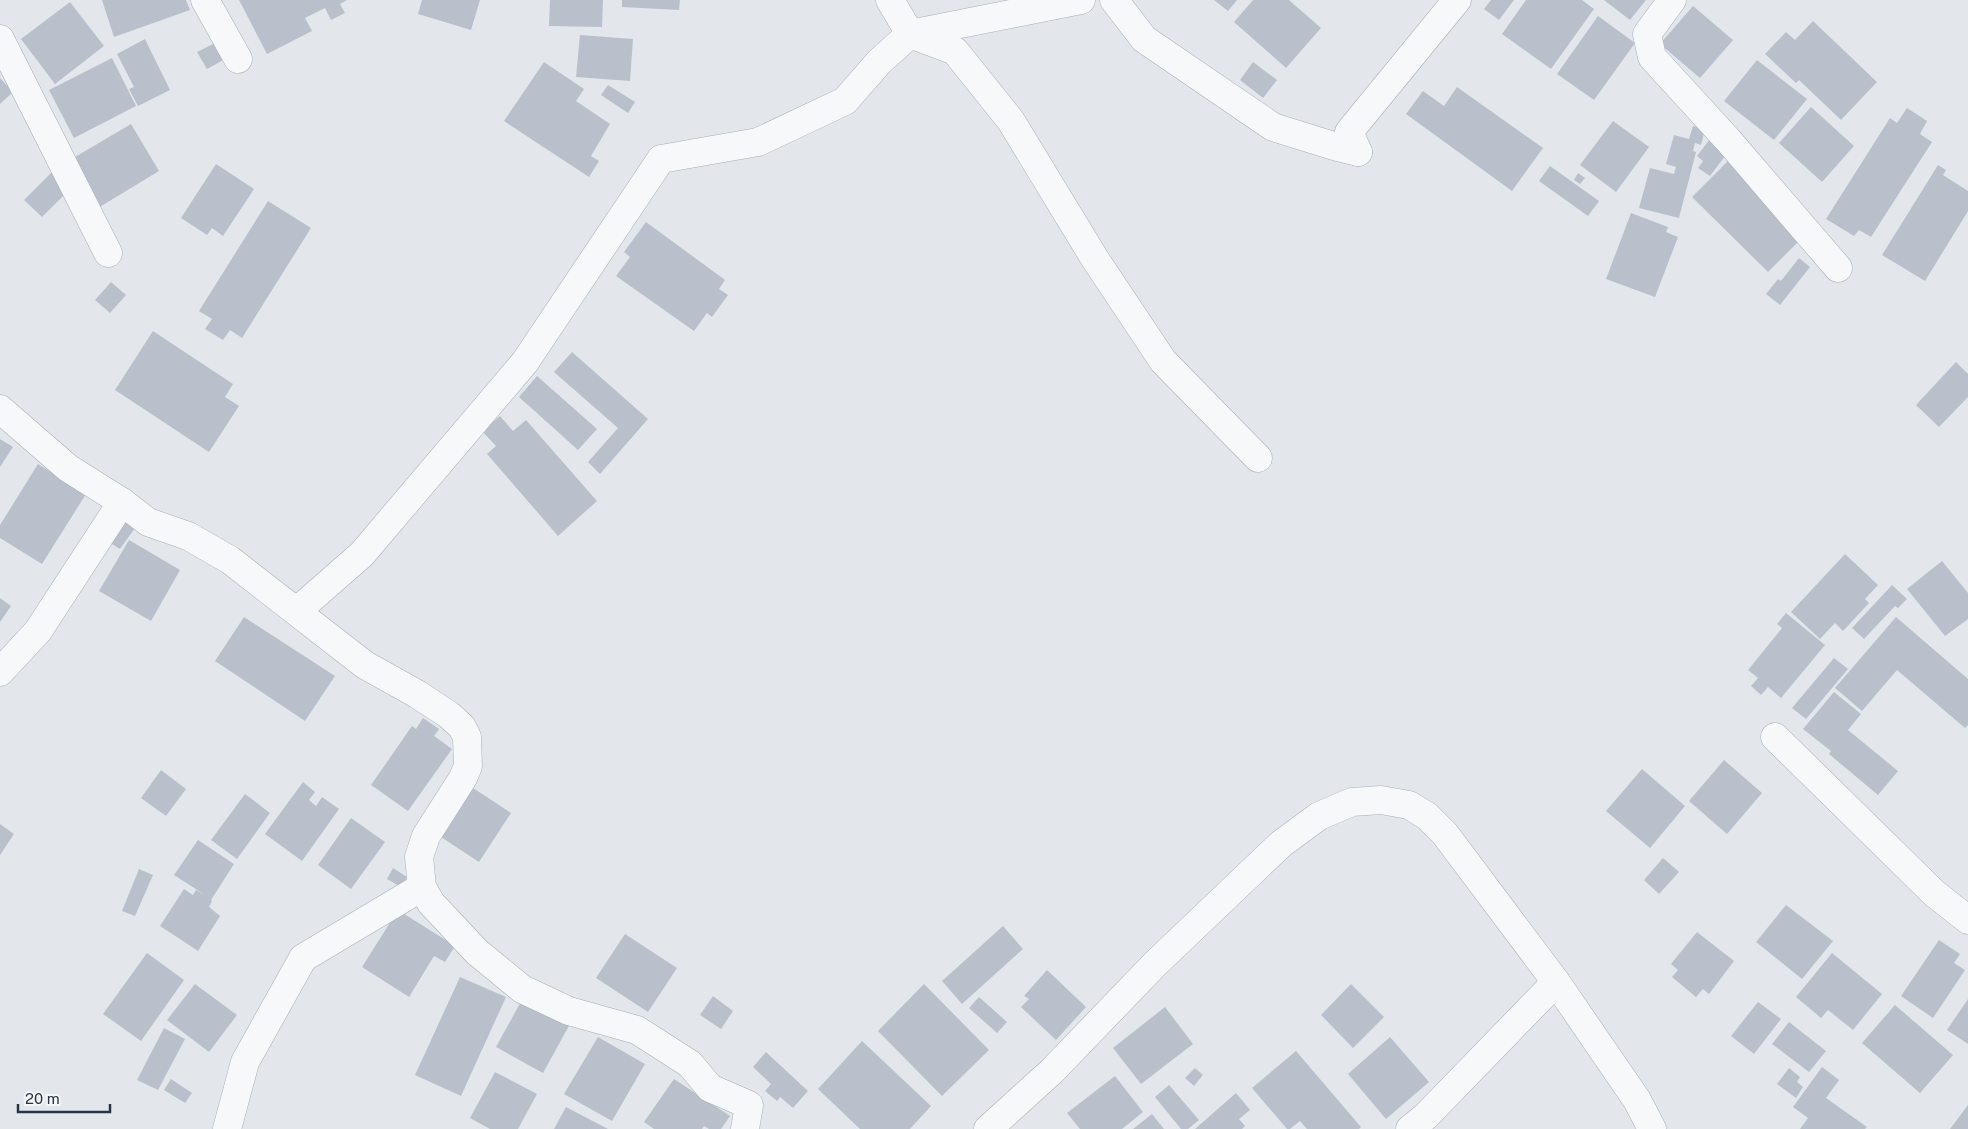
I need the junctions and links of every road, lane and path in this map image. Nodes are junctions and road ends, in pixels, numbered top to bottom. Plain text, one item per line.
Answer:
1 (205, 0) edge
2 (890, 0) edge
3 (1080, 0) edge
4 (1114, 0) edge
5 (1458, 0) edge
6 (1672, 0) edge
7 (910, 34) junction
8 (0, 39) edge
9 (238, 59) dead end
10 (108, 253) dead end
11 (1838, 268) dead end
12 (0, 409) edge
13 (1258, 458) dead end
14 (122, 502) junction
15 (297, 611) junction
16 (0, 672) edge
17 (1775, 737) dead end
18 (422, 887) junction
19 (1968, 920) edge
20 (1556, 982) junction
21 (226, 1129) edge
22 (745, 1129) edge
23 (988, 1129) edge
24 (1410, 1129) edge
25 (1652, 1129) edge

1 - 9 street
2 - 7 street
3 - 7 street
4 - 5 street
6 - 11 street
7 - 13 street
7 - 15 street
8 - 10 street
12 - 14 street
14 - 15 street
14 - 16 street
15 - 18 street
17 - 19 street
18 - 21 street
18 - 22 street
20 - 23 street
20 - 24 street
20 - 25 street

